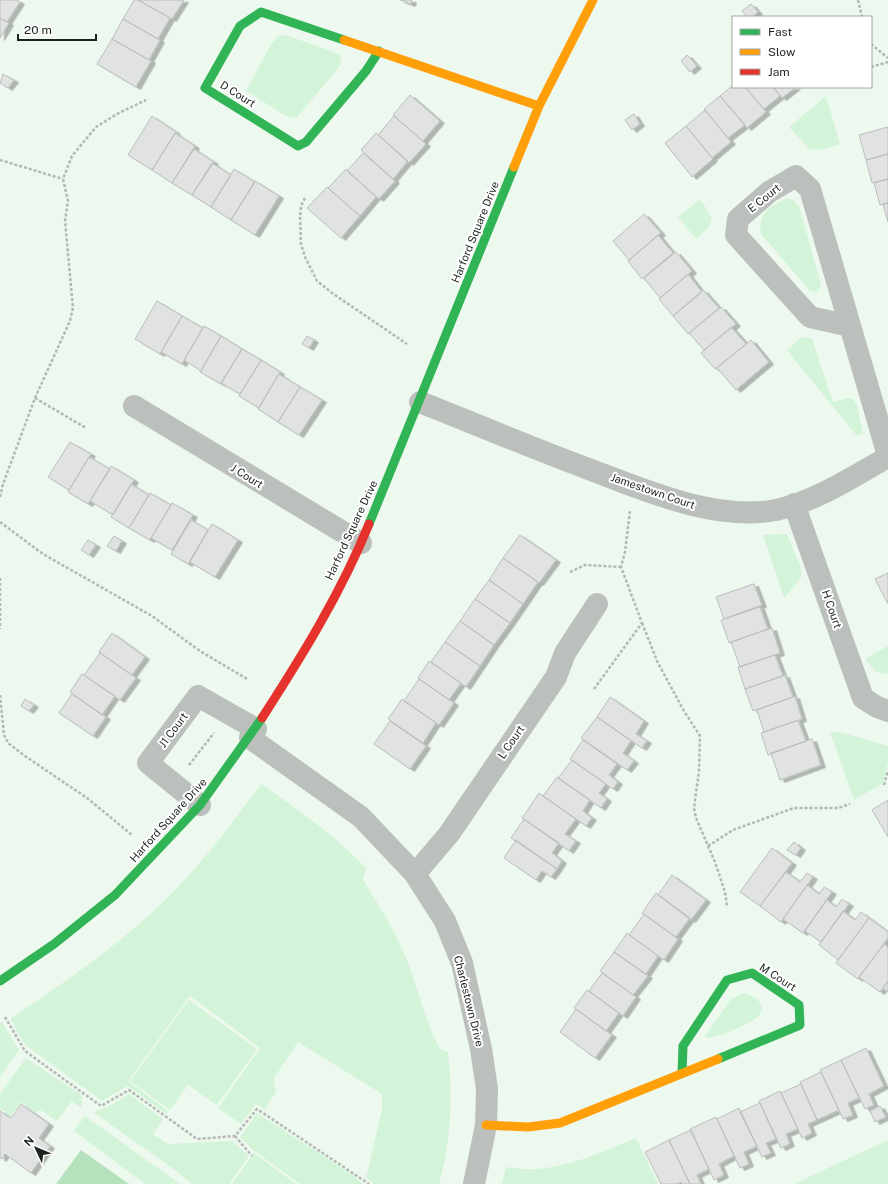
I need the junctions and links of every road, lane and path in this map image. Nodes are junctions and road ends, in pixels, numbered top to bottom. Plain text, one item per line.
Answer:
1 (593, 0) edge
2 (858, 0) edge
3 (862, 16) edge
4 (872, 45) edge
5 (379, 51) junction
6 (888, 58) edge
7 (888, 62) edge
8 (872, 67) edge
9 (146, 100) dead end
10 (539, 106) junction
11 (0, 160) edge
12 (63, 179) junction
13 (305, 198) dead end
14 (850, 326) junction
15 (407, 344) dead end
16 (34, 398) junction
17 (420, 402) junction
18 (134, 406) dead end
19 (86, 428) dead end
20 (888, 456) edge
21 (0, 497) edge
22 (794, 504) junction
23 (630, 510) dead end
24 (0, 522) edge
25 (361, 543) junction
26 (621, 567) junction
27 (570, 572) dead end
28 (0, 578) edge
29 (597, 604) dead end
30 (642, 623) junction
31 (0, 629) edge
32 (247, 679) dead end
33 (594, 689) dead end
34 (0, 694) edge
35 (884, 706) edge
36 (215, 732) dead end
37 (253, 734) junction
38 (188, 766) dead end
39 (888, 770) edge
40 (884, 785) dead end
41 (850, 804) dead end
42 (200, 805) junction
43 (132, 835) dead end
44 (708, 846) junction
45 (415, 874) junction
46 (727, 906) dead end
47 (0, 981) edge
48 (5, 1017) dead end
49 (682, 1073) junction
50 (486, 1125) junction
51 (235, 1136) junction
52 (252, 1156) dead end
53 (369, 1184) edge
54 (474, 1184) edge

1 - 10 street, Harford Square Drive
2 - 3 path
4 - 6 path
5 - 5 street, D Court
5 - 10 street, D Court
7 - 8 path
9 - 12 path
10 - 17 street, Harford Square Drive
11 - 12 path
12 - 16 path
13 - 15 path
14 - 14 street, E Court
14 - 20 street, E Court
16 - 19 path
16 - 21 path
17 - 22 street, Jamestown Court
17 - 25 street, Harford Square Drive
18 - 25 street, J Court
20 - 22 street, Jamestown Court
22 - 35 street, H Court
23 - 26 path
24 - 32 path
25 - 37 street, Harford Square Drive
26 - 27 path
26 - 30 path
28 - 31 path
29 - 45 street, L Court
30 - 33 path
30 - 44 path
34 - 43 path
36 - 38 path
37 - 42 street, Harford Square Drive
37 - 42 street, J1 Court
37 - 45 street, Charlestown Drive
39 - 40 path
41 - 44 path
42 - 47 street, Harford Square Drive
44 - 46 path
45 - 50 street, Charlestown Drive
48 - 51 path
49 - 49 street, M Court
49 - 50 street, M Court
50 - 54 street, Charlestown Drive
51 - 52 path
51 - 53 path

